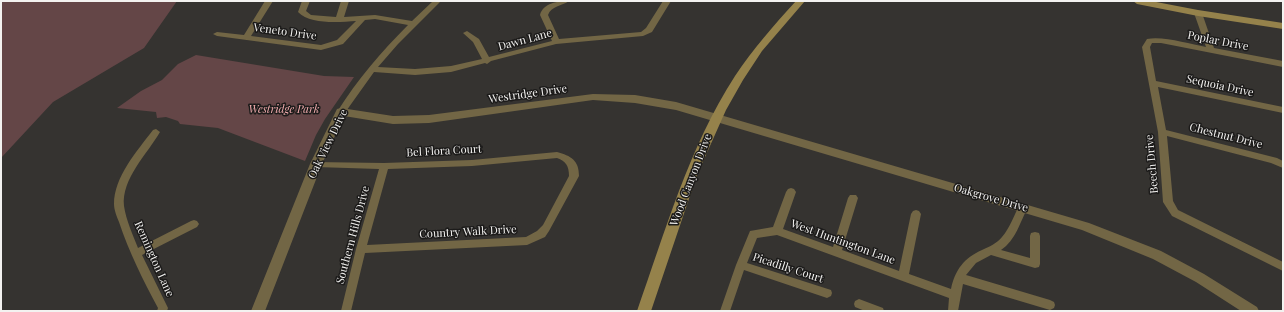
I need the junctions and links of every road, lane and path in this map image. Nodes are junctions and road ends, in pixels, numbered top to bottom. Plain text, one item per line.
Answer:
1 (269, 1) edge
2 (306, 1) edge
3 (345, 1) edge
4 (437, 1) edge
5 (565, 1) edge
6 (667, 1) edge
7 (801, 1) edge
8 (1137, 1) edge
9 (1198, 13) junction
10 (363, 18) junction
11 (339, 20) junction
12 (413, 23) junction
13 (1283, 26) edge
14 (467, 33) dead end
15 (217, 34) dead end
16 (246, 38) junction
17 (556, 42) junction
18 (1150, 42) joint
19 (1211, 51) junction
20 (487, 61) junction
21 (1283, 64) edge
22 (372, 69) junction
23 (1153, 83) junction
24 (1283, 110) edge
25 (341, 112) junction
26 (717, 117) junction
27 (156, 132) dead end
28 (1162, 132) junction
29 (571, 162) joint
30 (316, 164) junction
31 (1283, 164) edge
32 (384, 166) junction
33 (791, 192) dead end
34 (853, 198) dead end
35 (1023, 207) junction
36 (916, 214) dead end
37 (194, 224) dead end
38 (777, 231) junction
39 (1036, 236) dead end
40 (361, 249) junction
41 (990, 251) junction
42 (836, 252) junction
43 (137, 253) junction
44 (741, 265) junction
45 (1283, 267) edge
46 (903, 276) junction
47 (959, 278) junction
48 (827, 293) dead end
49 (954, 295) junction
50 (859, 304) dead end
51 (1050, 305) dead end
52 (162, 311) edge
53 (258, 311) edge
54 (346, 311) edge
55 (644, 311) edge
56 (725, 311) edge
57 (879, 311) edge
58 (953, 311) edge
59 (1252, 311) edge

1 - 16 street
2 - 11 street
3 - 11 street
4 - 12 street, Oak View Drive
5 - 17 street
6 - 17 street, Dawn Lane
7 - 26 main road, Wood Canyon Drive
8 - 9 main road
9 - 13 main road
9 - 19 street
10 - 11 street
10 - 12 street
10 - 16 street, Veneto Drive
12 - 22 street, Oak View Drive
14 - 20 street
15 - 16 street, Veneto Drive
17 - 20 street, Dawn Lane
18 - 19 street, Poplar Drive
18 - 23 street, Beech Drive
19 - 21 street, Poplar Drive
20 - 22 street, Dawn Lane
22 - 25 street, Oak View Drive
23 - 24 street, Sequoia Drive
23 - 28 street, Beech Drive
25 - 26 street, Westridge Drive
25 - 30 street, Oak View Drive
26 - 35 street, Oakgrove Drive
26 - 55 main road, Wood Canyon Drive
27 - 43 street, Remington Lane
28 - 31 street, Chestnut Drive
28 - 45 street, Beech Drive
29 - 32 street, Bel Flora Court
29 - 40 street, Country Walk Drive
30 - 32 street, Bel Flora Court
30 - 53 street, Oak View Drive
32 - 40 street, Southern Hills Drive
33 - 38 street
34 - 42 street
35 - 41 street
35 - 59 street, Oakgrove Drive
36 - 46 street
37 - 43 street
38 - 42 street, West Huntington Lane
38 - 44 street, West Huntington Lane
39 - 41 street
40 - 54 street, Southern Hills Drive
41 - 47 street
42 - 46 street, West Huntington Lane
43 - 52 street, Remington Lane
44 - 48 street, Picadilly Court
44 - 56 street, West Huntington Lane
46 - 49 street, West Huntington Lane
47 - 49 street
47 - 51 street
49 - 58 street
50 - 57 street

